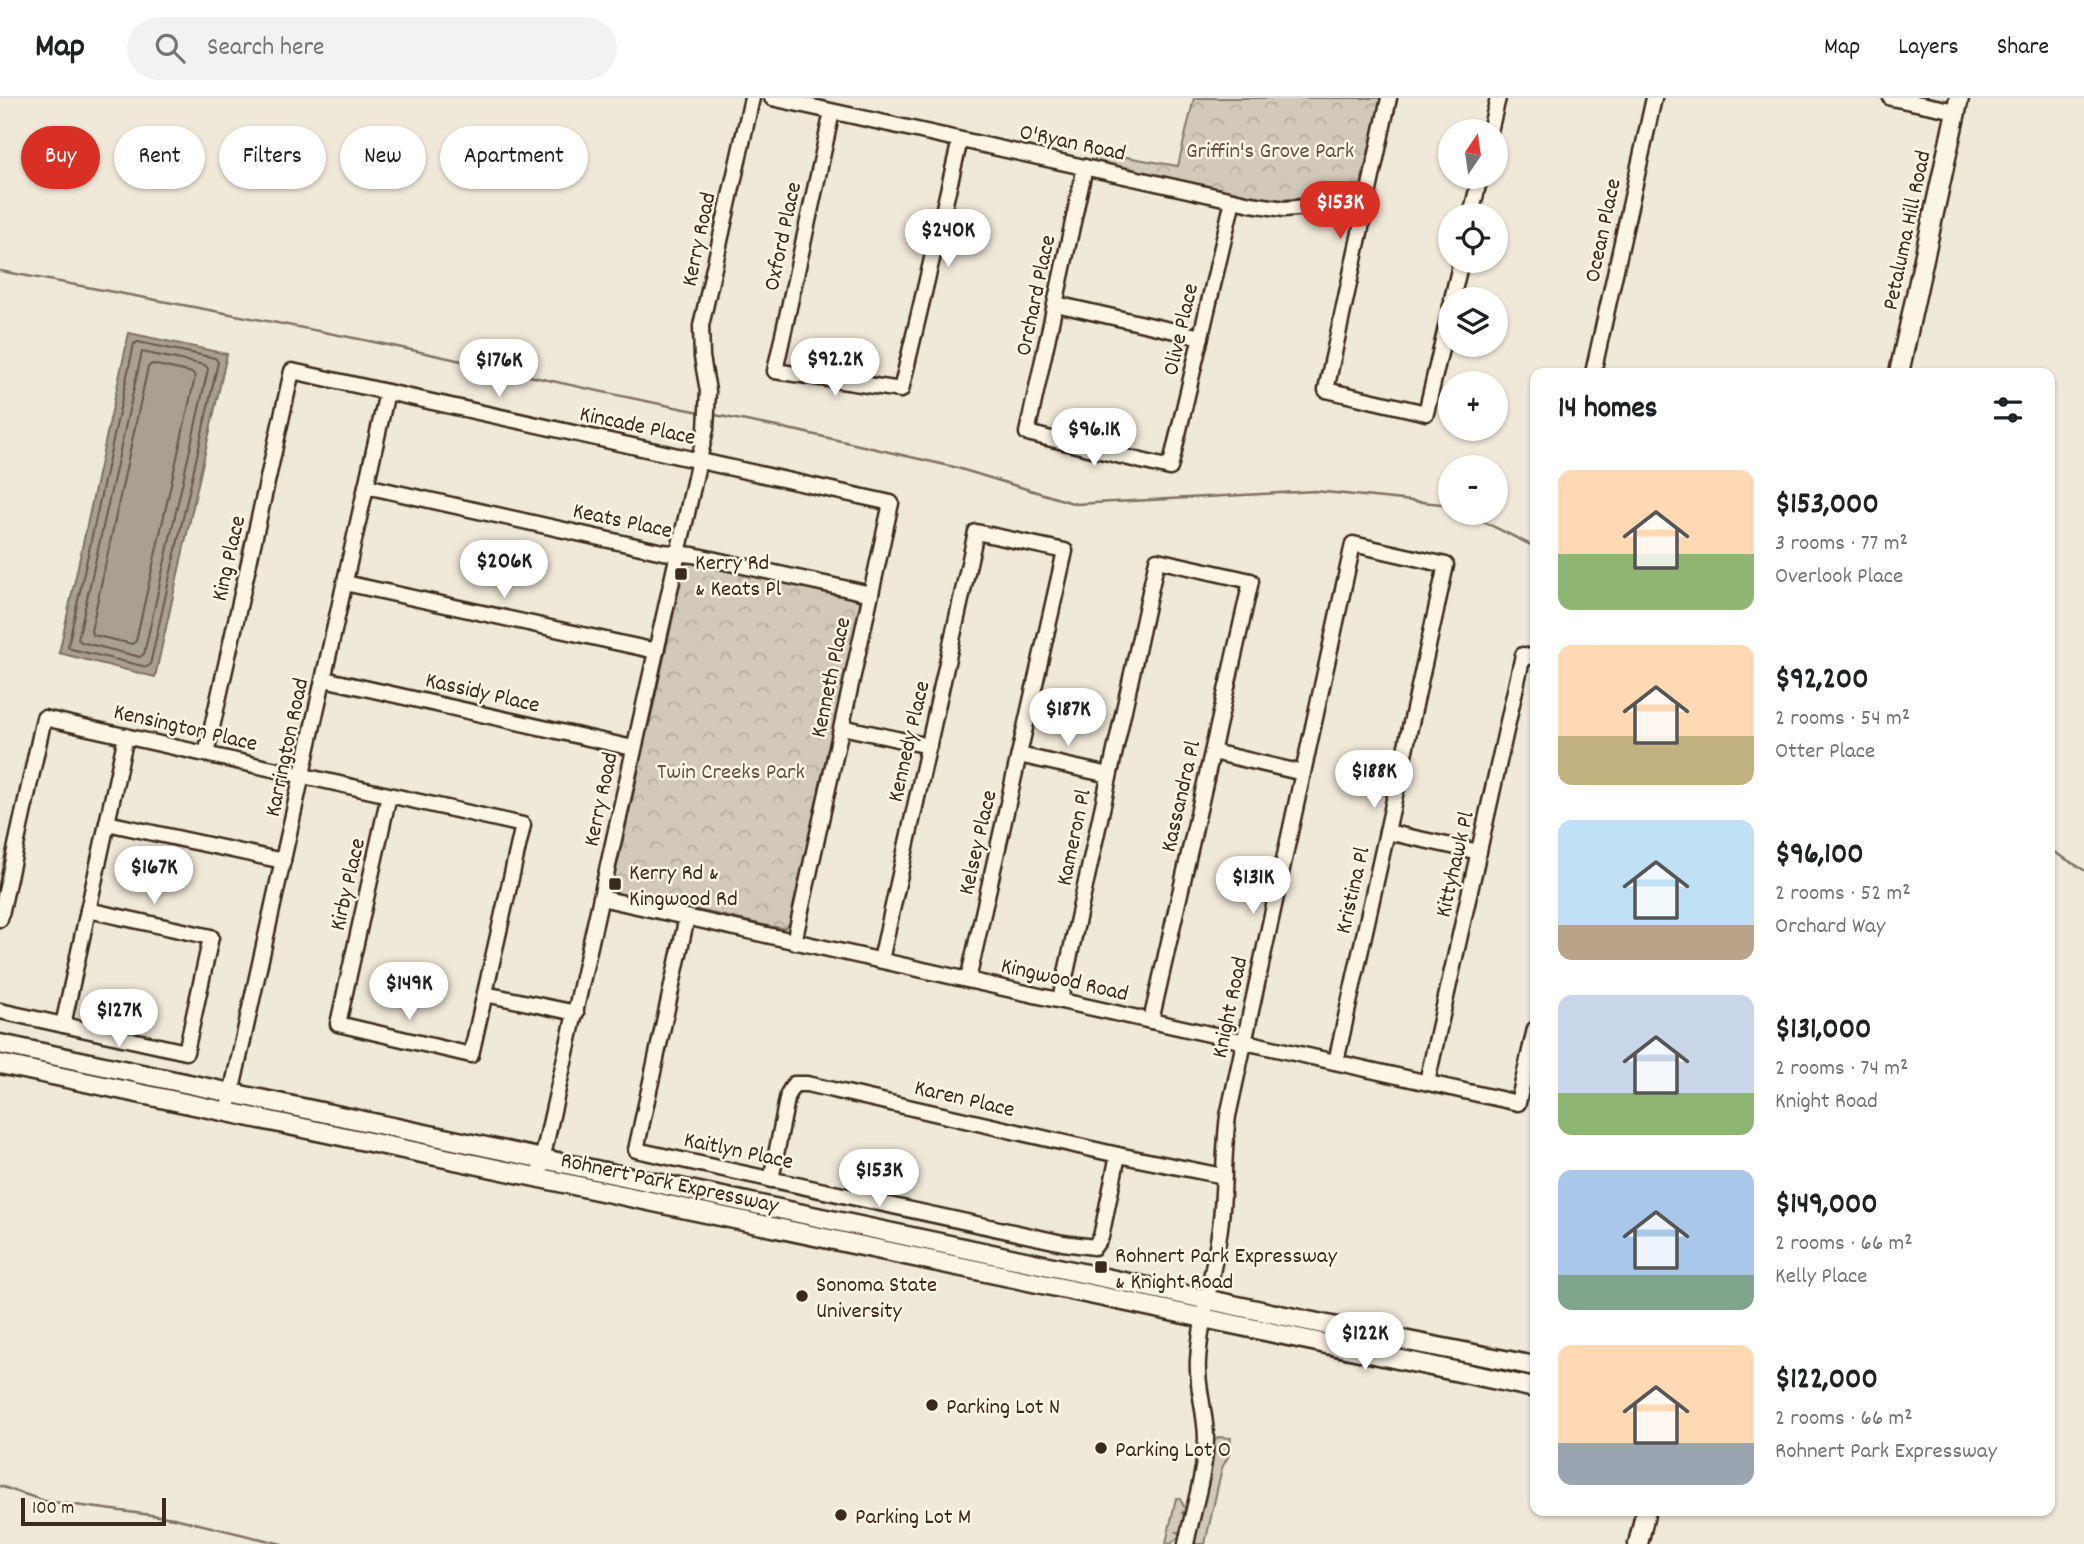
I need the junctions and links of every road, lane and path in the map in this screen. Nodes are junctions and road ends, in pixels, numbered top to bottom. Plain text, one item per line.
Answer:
1 (752, 98) edge
2 (772, 98) edge
3 (1388, 98) edge
4 (1498, 98) edge
5 (1654, 98) edge
6 (1891, 98) edge
7 (1958, 105) edge
8 (832, 112) junction
9 (1493, 119) edge
10 (960, 140) junction
11 (1086, 167) junction
12 (1233, 200) junction
13 (1366, 205) junction
14 (1056, 304) junction
15 (1200, 337) junction
16 (1439, 357) edge
17 (1594, 368) edge
18 (1900, 368) edge
19 (292, 371) joint
20 (387, 392) junction
21 (699, 461) junction
22 (1170, 468) joint
23 (366, 486) junction
24 (891, 503) joint
25 (976, 531) joint
26 (678, 554) junction
27 (1446, 565) joint
28 (1251, 581) joint
29 (345, 583) junction
30 (871, 594) junction
31 (656, 651) junction
32 (1529, 657) edge
33 (324, 679) junction
34 (842, 727) junction
35 (126, 736) junction
36 (929, 746) junction
37 (633, 748) junction
38 (1213, 752) junction
39 (206, 754) junction
40 (1019, 755) junction
41 (1303, 773) junction
42 (302, 775) junction
43 (1109, 775) junction
44 (389, 795) junction
45 (107, 823) junction
46 (1388, 832) junction
47 (1479, 852) junction
48 (283, 861) junction
49 (601, 898) junction
50 (88, 910) junction
51 (687, 917) junction
52 (0, 919) edge
53 (794, 942) junction
54 (881, 960) junction
55 (968, 980) junction
56 (485, 994) junction
57 (1060, 1000) junction
58 (0, 1011) edge
59 (576, 1013) junction
60 (1151, 1021) junction
61 (63, 1025) junction
62 (1243, 1042) junction
63 (0, 1044) edge
64 (1530, 1051) edge
65 (1336, 1062) junction
66 (0, 1064) edge
67 (1427, 1082) junction
68 (231, 1092) junction
69 (227, 1112) junction
70 (1118, 1155) junction
71 (543, 1158) junction
72 (1223, 1176) junction
73 (538, 1178) junction
74 (771, 1180) junction
75 (1207, 1299) junction
76 (1203, 1318) junction
77 (1530, 1365) edge
78 (1530, 1387) edge
79 (1645, 1516) edge
80 (1186, 1544) edge
81 (1638, 1544) edge

1 - 21 street, Kerry Road
2 - 8 street, O'Ryan Road
3 - 13 street
4 - 9 street
5 - 17 street, Ocean Place
6 - 7 street
7 - 18 main road, Petaluma Hill Road
8 - 10 street, O'Ryan Road
8 - 10 street, Oxford Place
10 - 11 street, O'Ryan Road
11 - 12 street, O'Ryan Road
11 - 14 street, Orchard Place
12 - 13 street, O'Ryan Road
12 - 15 street, Olive Place
13 - 16 street
14 - 15 street
14 - 22 street, Orchard Place
15 - 22 street, Olive Place
19 - 20 street, Kincade Place
19 - 39 street, King Place
20 - 21 street, Kincade Place
20 - 23 street, Karrington Road
21 - 24 street, Kincade Place
21 - 26 street, Kerry Road
23 - 26 street, Keats Place
23 - 29 street, Karrington Road
24 - 30 street, Kenneth Place
25 - 36 street, Kennedy Place
25 - 40 street, Kelsey Place
26 - 30 street, Keats Place
26 - 31 street, Kerry Road
27 - 41 street, Knight Road
27 - 46 street, Kristina Pl
28 - 38 street, Kassandra Pl
28 - 43 street, Kameron Pl
29 - 31 street
29 - 33 street, Karrington Road
30 - 34 street, Kenneth Place
31 - 37 street, Kerry Road
32 - 47 street, Kittyhawk Pl
33 - 37 street, Kassidy Place
33 - 42 street, Karrington Road
34 - 36 street
34 - 53 street, Kenneth Place
35 - 39 street, Kensington Place
35 - 45 street
35 - 52 street, Kensington Place
36 - 54 street, Kennedy Place
37 - 49 street, Kerry Road
38 - 41 street
38 - 60 street, Kassandra Pl
39 - 42 street, Kensington Place
40 - 43 street
40 - 55 street, Kelsey Place
41 - 62 street, Knight Road
42 - 44 street, Kensington Place
42 - 48 street, Karrington Road
43 - 57 street, Kameron Pl
44 - 56 street, Kensington Place
44 - 56 street, Kirby Place
45 - 48 street
45 - 50 street
46 - 47 street
46 - 65 street, Kristina Pl
47 - 67 street, Kittyhawk Pl
48 - 68 street, Karrington Road
49 - 51 street, Kingwood Road
49 - 59 street, Kerry Road
50 - 61 street
50 - 61 street
51 - 53 street, Kingwood Road
51 - 74 street, Kaitlyn Place
53 - 54 street, Kingwood Road
54 - 55 street, Kingwood Road
55 - 57 street, Kingwood Road
56 - 59 street
57 - 60 street, Kingwood Road
58 - 61 street
59 - 71 street, Kerry Road
60 - 62 street, Kingwood Road
62 - 65 street, Kingwood Road
62 - 72 street, Knight Road
63 - 68 main road, Rohnert Park Expressway
64 - 67 street, Kingwood Road
65 - 67 street, Kingwood Road
66 - 69 main road, Rohnert Park Expressway
68 - 69 street, Karrington Road
68 - 71 main road, Rohnert Park Expressway
69 - 73 main road, Rohnert Park Expressway
70 - 72 street, Karen Place
70 - 74 street, Kaitlyn Place
70 - 74 street, Karen Place
71 - 73 street, Kerry Road
71 - 75 main road, Rohnert Park Expressway
72 - 75 street, Knight Road
73 - 76 main road, Rohnert Park Expressway
75 - 76 street, Knight Road
75 - 77 main road, Rohnert Park Expressway
76 - 78 main road, Rohnert Park Expressway
76 - 80 street, Knight Road
79 - 81 main road

